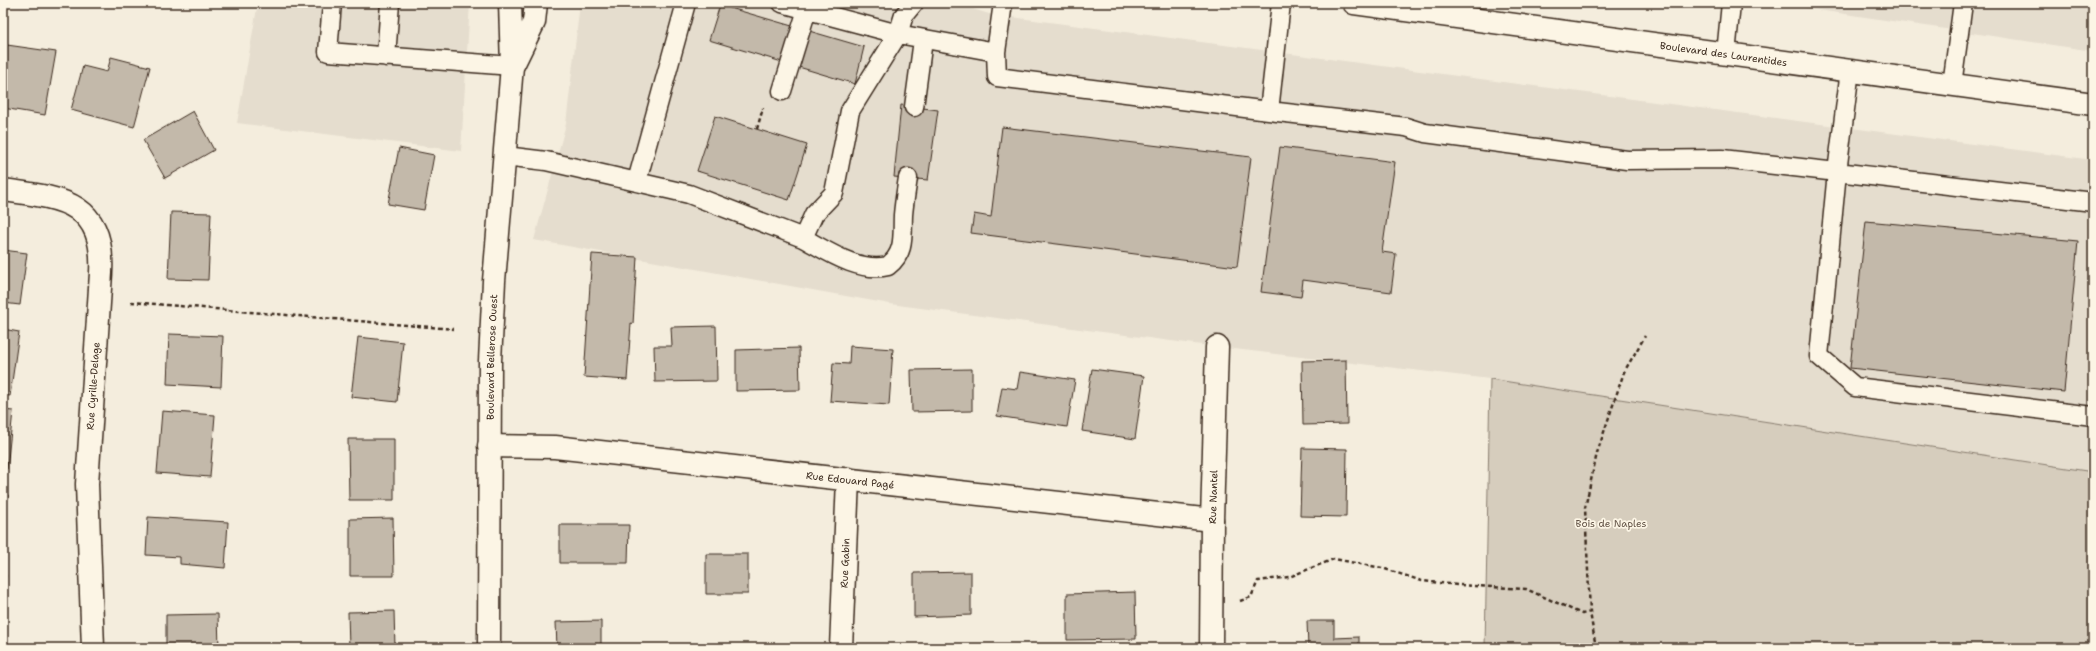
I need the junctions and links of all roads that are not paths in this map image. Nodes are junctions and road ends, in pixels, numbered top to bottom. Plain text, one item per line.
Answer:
1 (332, 3) edge
2 (390, 3) edge
3 (510, 3) edge
4 (536, 3) edge
5 (686, 3) edge
6 (782, 3) edge
7 (914, 3) edge
8 (1003, 3) edge
9 (1281, 3) edge
10 (1354, 3) edge
11 (1731, 3) edge
12 (1963, 3) edge
13 (808, 7) edge
14 (1442, 9) edge
15 (898, 34) junction
16 (922, 40) junction
17 (996, 52) junction
18 (1726, 54) junction
19 (386, 57) junction
20 (512, 66) junction
21 (1850, 70) junction
22 (1952, 85) junction
23 (782, 91) dead end
24 (2093, 104) edge
25 (914, 106) dead end
26 (1269, 111) junction
27 (505, 156) junction
28 (1837, 172) junction
29 (908, 178) dead end
30 (637, 181) junction
31 (3, 190) edge
32 (2093, 202) edge
33 (804, 238) junction
34 (1217, 347) dead end
35 (2093, 416) edge
36 (489, 446) junction
37 (848, 479) junction
38 (1212, 520) junction
39 (93, 648) edge
40 (489, 648) edge
41 (841, 648) edge
42 (1211, 648) edge

1 - 19 lane
2 - 19 lane
3 - 20 street, Boulevard Bellerose Ouest
4 - 20 street, Boulevard Bellerose Ouest
5 - 30 lane
6 - 13 lane
7 - 15 lane
8 - 17 lane
9 - 26 lane
10 - 14 street, Boulevard des Laurentides
11 - 18 lane
12 - 22 lane
13 - 15 lane
13 - 23 lane
14 - 18 street, Boulevard des Laurentides
15 - 16 lane
15 - 33 lane
16 - 17 lane
16 - 25 lane
17 - 26 lane
18 - 21 street, Boulevard des Laurentides
19 - 20 lane
20 - 27 street, Boulevard Bellerose Ouest
21 - 22 street, Boulevard des Laurentides
21 - 28 lane
22 - 24 street, Boulevard des Laurentides
26 - 28 lane
27 - 30 lane
27 - 36 street, Boulevard Bellerose Ouest
28 - 32 lane
28 - 35 lane
29 - 33 lane
30 - 33 lane
31 - 39 street, Rue Cyrille-Delage
34 - 38 street, Rue Nantel
36 - 37 street, Rue Edouard Pagé
36 - 40 street, Boulevard Bellerose Ouest
37 - 38 street, Rue Edouard Pagé
37 - 41 street, Rue Gabin
38 - 42 street, Rue Nantel

